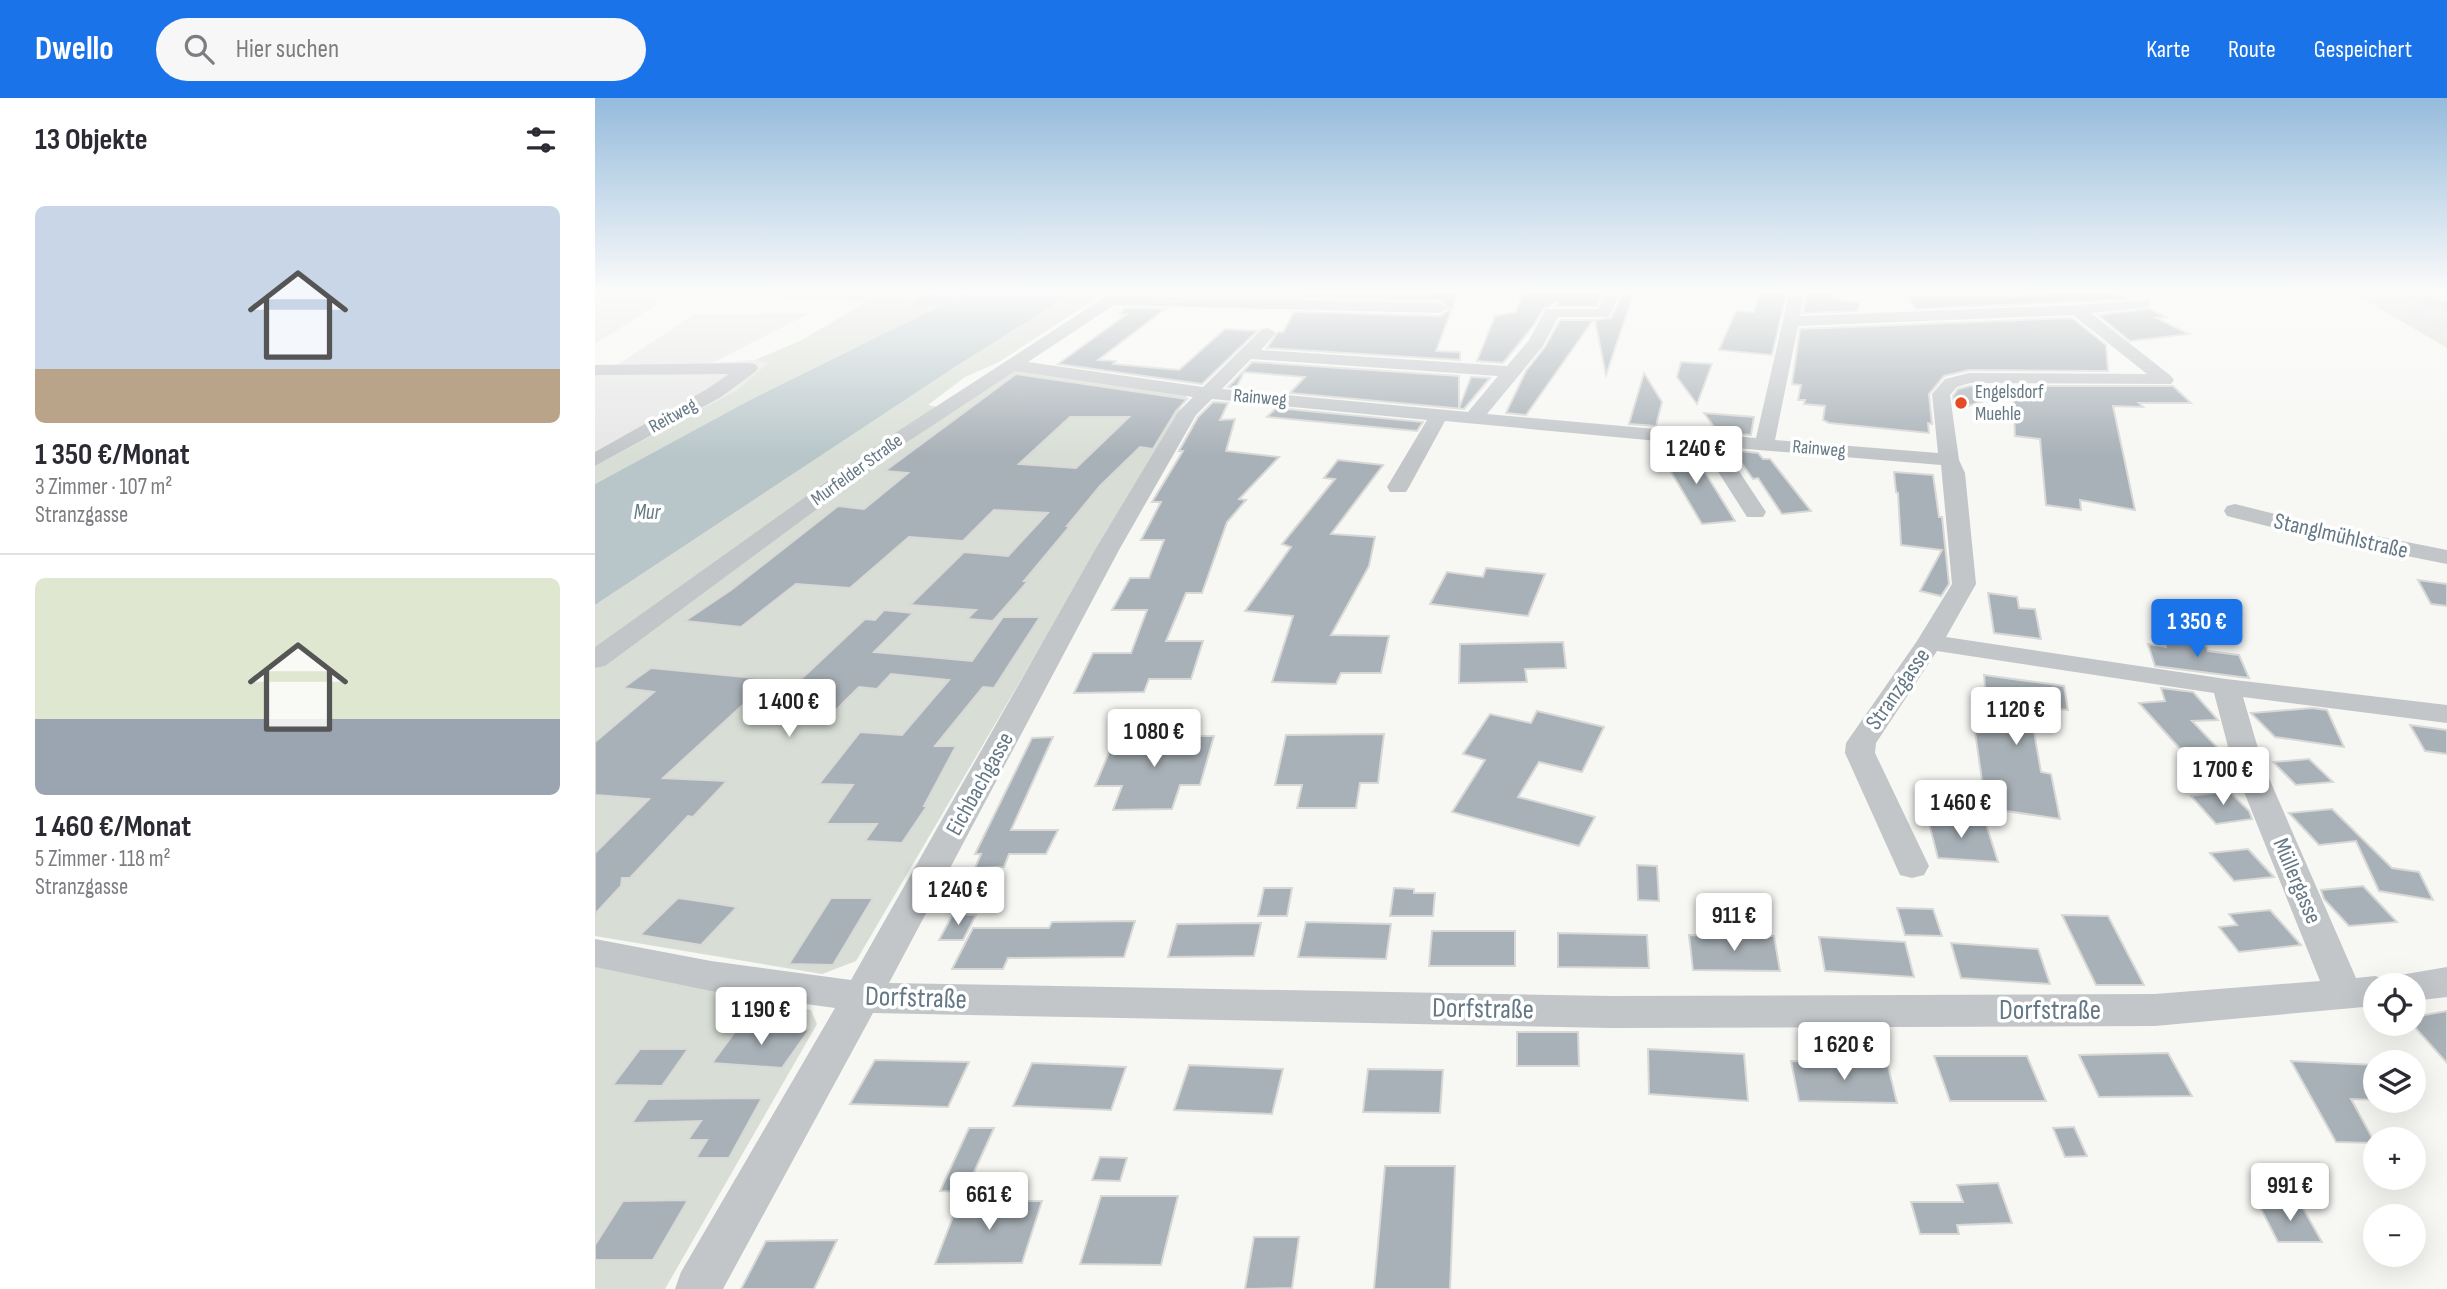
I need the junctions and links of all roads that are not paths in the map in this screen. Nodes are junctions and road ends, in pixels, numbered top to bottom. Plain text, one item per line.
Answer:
1 (1040, 346) edge
2 (1255, 346) edge
3 (1534, 346) edge
4 (1784, 346) edge
5 (2122, 346) edge
6 (1247, 354) junction
7 (1010, 365) junction
8 (595, 370) edge
9 (1511, 372) junction
10 (1206, 393) junction
11 (1439, 415) junction
12 (1473, 418) junction
13 (1708, 440) junction
14 (1764, 444) junction
15 (595, 460) edge
16 (1949, 460) junction
17 (1398, 487) dead end
18 (2235, 511) dead end
19 (1755, 512) dead end
20 (2447, 557) edge
21 (1930, 642) junction
22 (595, 660) edge
23 (2225, 687) junction
24 (2447, 714) edge
25 (1912, 866) dead end
26 (595, 953) edge
27 (2447, 982) edge
28 (2426, 984) edge
29 (2359, 993) edge
30 (861, 997) junction
31 (698, 1289) edge

1 - 7 street, Murfelder Straße
2 - 6 street, Rainweg
3 - 9 street
4 - 14 street
5 - 16 street
6 - 9 street
6 - 10 street, Rainweg
7 - 10 street, Rainweg
7 - 22 street, Murfelder Straße
8 - 15 street, Reitweg
9 - 12 street
10 - 11 street, Rainweg
10 - 30 street, Eichbachgasse
11 - 12 street, Rainweg
11 - 17 street
12 - 13 street, Rainweg
13 - 14 street, Rainweg
13 - 19 street
14 - 16 street, Rainweg
16 - 21 street
18 - 20 street, Stanglmühlstraße
21 - 23 street, Stranzgasse
21 - 25 street, Stranzgasse
23 - 24 street, Stranzgasse
23 - 29 street, Müllergasse
26 - 30 street, Dorfstraße
27 - 28 street
29 - 30 street, Dorfstraße
30 - 31 street, Eichbachgasse

